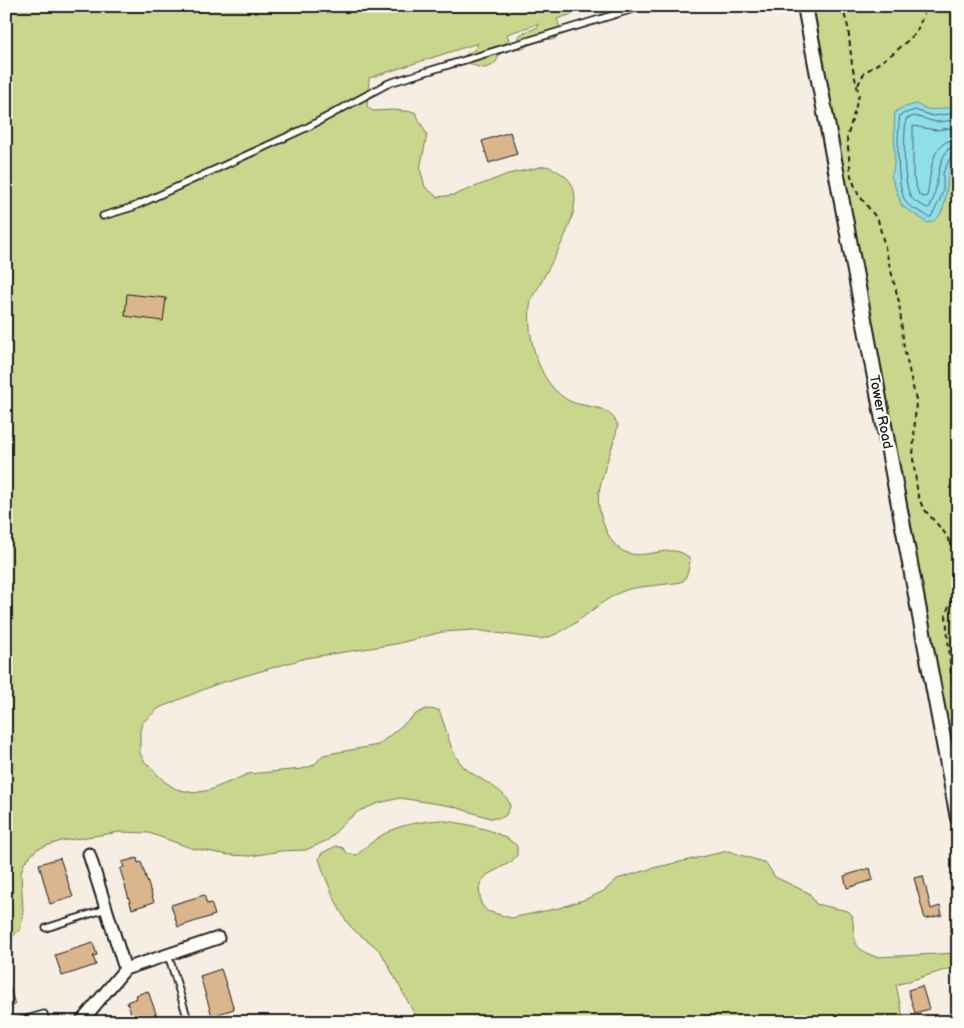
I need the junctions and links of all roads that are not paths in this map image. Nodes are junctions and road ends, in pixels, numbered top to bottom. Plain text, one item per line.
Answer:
1 (644, 6) edge
2 (805, 6) edge
3 (103, 216) dead end
4 (958, 818) edge
5 (89, 854) dead end
6 (106, 909) junction
7 (46, 928) dead end
8 (218, 938) dead end
9 (168, 954) junction
10 (125, 969) junction
11 (188, 1020) dead end
12 (80, 1021) edge
13 (16, 1022) edge
14 (46, 1022) edge

1 - 3 lane
2 - 4 street, Tower Road
5 - 6 street
6 - 7 lane
6 - 10 street
8 - 9 street
9 - 10 street
9 - 11 lane
10 - 12 street
13 - 14 lane

